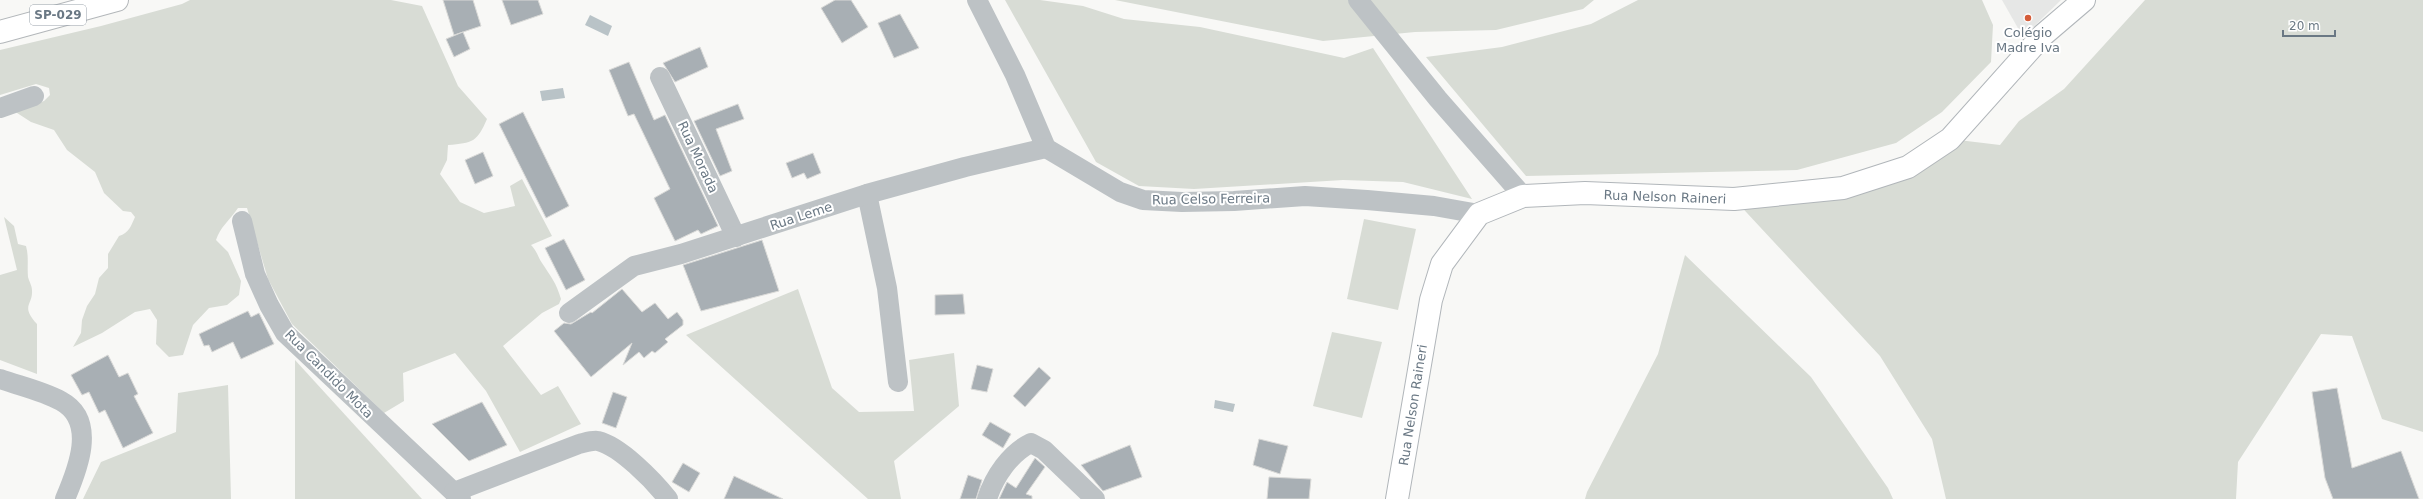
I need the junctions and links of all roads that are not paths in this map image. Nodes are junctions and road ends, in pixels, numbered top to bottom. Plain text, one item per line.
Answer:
1 (117, 0) edge
2 (977, 0) edge
3 (1358, 0) edge
4 (2084, 0) edge
5 (0, 32) edge
6 (660, 77) dead end
7 (34, 96) dead end
8 (0, 108) edge
9 (1046, 148) junction
10 (867, 194) junction
11 (1523, 196) junction
12 (1479, 214) junction
13 (242, 221) dead end
14 (736, 236) junction
15 (569, 313) dead end
16 (0, 379) edge
17 (898, 382) dead end
18 (457, 495) edge
19 (65, 499) edge
20 (668, 499) edge
21 (987, 499) edge
22 (1095, 499) edge
23 (1398, 499) edge

1 - 5 main road, SP-029
2 - 9 street
3 - 11 street
4 - 11 main road, Rua Nelson Raineri
6 - 14 street, Rua Morada
7 - 8 street
9 - 10 street, Rua Leme
9 - 12 street, Rua Celso Ferreira
10 - 14 street, Rua Leme
10 - 17 street
11 - 12 main road, Rua Nelson Raineri
12 - 23 main road, Rua Nelson Raineri
13 - 18 street, Rua Candido Mota
14 - 15 street, Rua Leme
16 - 19 street
18 - 20 street
21 - 22 street

